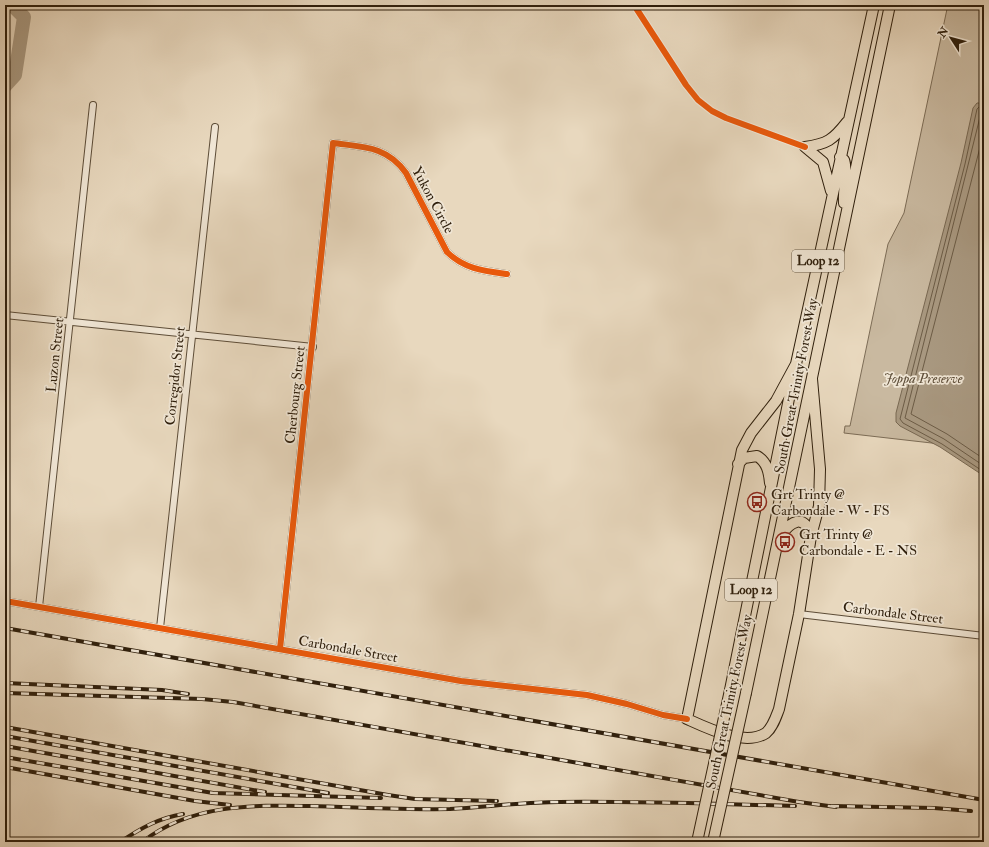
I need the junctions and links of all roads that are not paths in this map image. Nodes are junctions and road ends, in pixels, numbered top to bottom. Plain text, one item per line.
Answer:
1 (874, 5) edge
2 (890, 5) edge
3 (93, 105) dead end
4 (849, 119) junction
5 (215, 127) dead end
6 (333, 143) joint
7 (840, 157) junction
8 (832, 194) junction
9 (844, 216) junction
10 (507, 274) dead end
11 (5, 314) edge
12 (70, 322) junction
13 (192, 335) junction
14 (313, 347) junction
15 (796, 364) junction
16 (812, 378) junction
17 (738, 464) junction
18 (772, 491) junction
19 (811, 536) junction
20 (779, 537) junction
21 (5, 601) edge
22 (39, 607) junction
23 (799, 614) junction
24 (160, 628) junction
25 (984, 636) edge
26 (280, 649) junction
27 (687, 719) junction
28 (697, 842) edge
29 (713, 842) edge

1 - 4 main road, South Great Trinity Forest Way / Loop 12
2 - 9 main road, South Great Trinity Forest Way / Loop 12
3 - 12 street, Luzon Street
4 - 7 main road, South Great Trinity Forest Way / Loop 12
4 - 8 main road
5 - 13 street, Corregidor Street
6 - 10 street, Yukon Circle
6 - 14 street, Cherbourg Street
7 - 8 main road, South Great Trinity Forest Way / Loop 12
7 - 9 main road
8 - 15 main road, South Great Trinity Forest Way / Loop 12
9 - 16 main road, South Great Trinity Forest Way / Loop 12
11 - 12 street
12 - 13 street
12 - 22 street, Luzon Street
13 - 14 street
13 - 24 street, Corregidor Street
14 - 26 street, Cherbourg Street
15 - 17 main road
15 - 18 main road, South Great Trinity Forest Way / Loop 12
16 - 19 main road
16 - 20 main road, South Great Trinity Forest Way / Loop 12
17 - 18 main road
17 - 27 main road
18 - 28 main road, South Great Trinity Forest Way / Loop 12, bridge
19 - 20 main road
19 - 23 main road
20 - 29 main road, South Great Trinity Forest Way / Loop 12, bridge
21 - 22 street, Carbondale Street
22 - 24 street, Carbondale Street
23 - 25 street, Carbondale Street
23 - 27 main road
24 - 26 street, Carbondale Street
26 - 27 street, Carbondale Street

